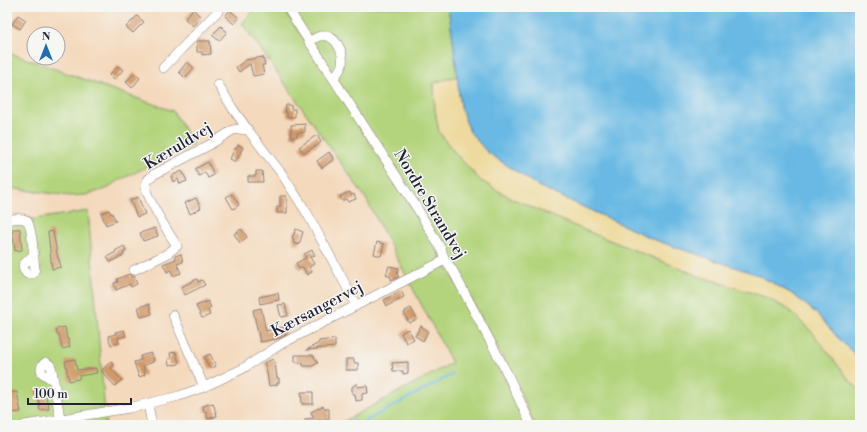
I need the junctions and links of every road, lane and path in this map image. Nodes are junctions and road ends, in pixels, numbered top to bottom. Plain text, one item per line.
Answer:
1 (219, 7) edge
2 (287, 7) edge
3 (309, 42) junction
4 (163, 68) dead end
5 (334, 78) junction
6 (218, 84) dead end
7 (248, 130) junction
8 (7, 220) edge
9 (34, 254) dead end
10 (445, 260) junction
11 (134, 270) dead end
12 (356, 306) junction
13 (173, 315) dead end
14 (54, 381) dead end
15 (204, 387) junction
16 (148, 404) junction
17 (60, 422) edge
18 (25, 425) edge
19 (152, 425) edge
20 (531, 425) edge

1 - 4 street
2 - 3 street, Nordre Strandvej
3 - 5 street, Nordre Strandvej
3 - 5 street
5 - 10 street, Nordre Strandvej
6 - 7 street
7 - 11 street, Kæruldvej
7 - 12 street
8 - 9 street
10 - 12 street, Kærsangervej
10 - 20 street, Nordre Strandvej
12 - 15 street, Kærsangervej
13 - 15 street
14 - 17 street
15 - 16 street, Kærsangervej
16 - 17 street, Kærsangervej
16 - 19 street
17 - 18 street, Kærsangervej

